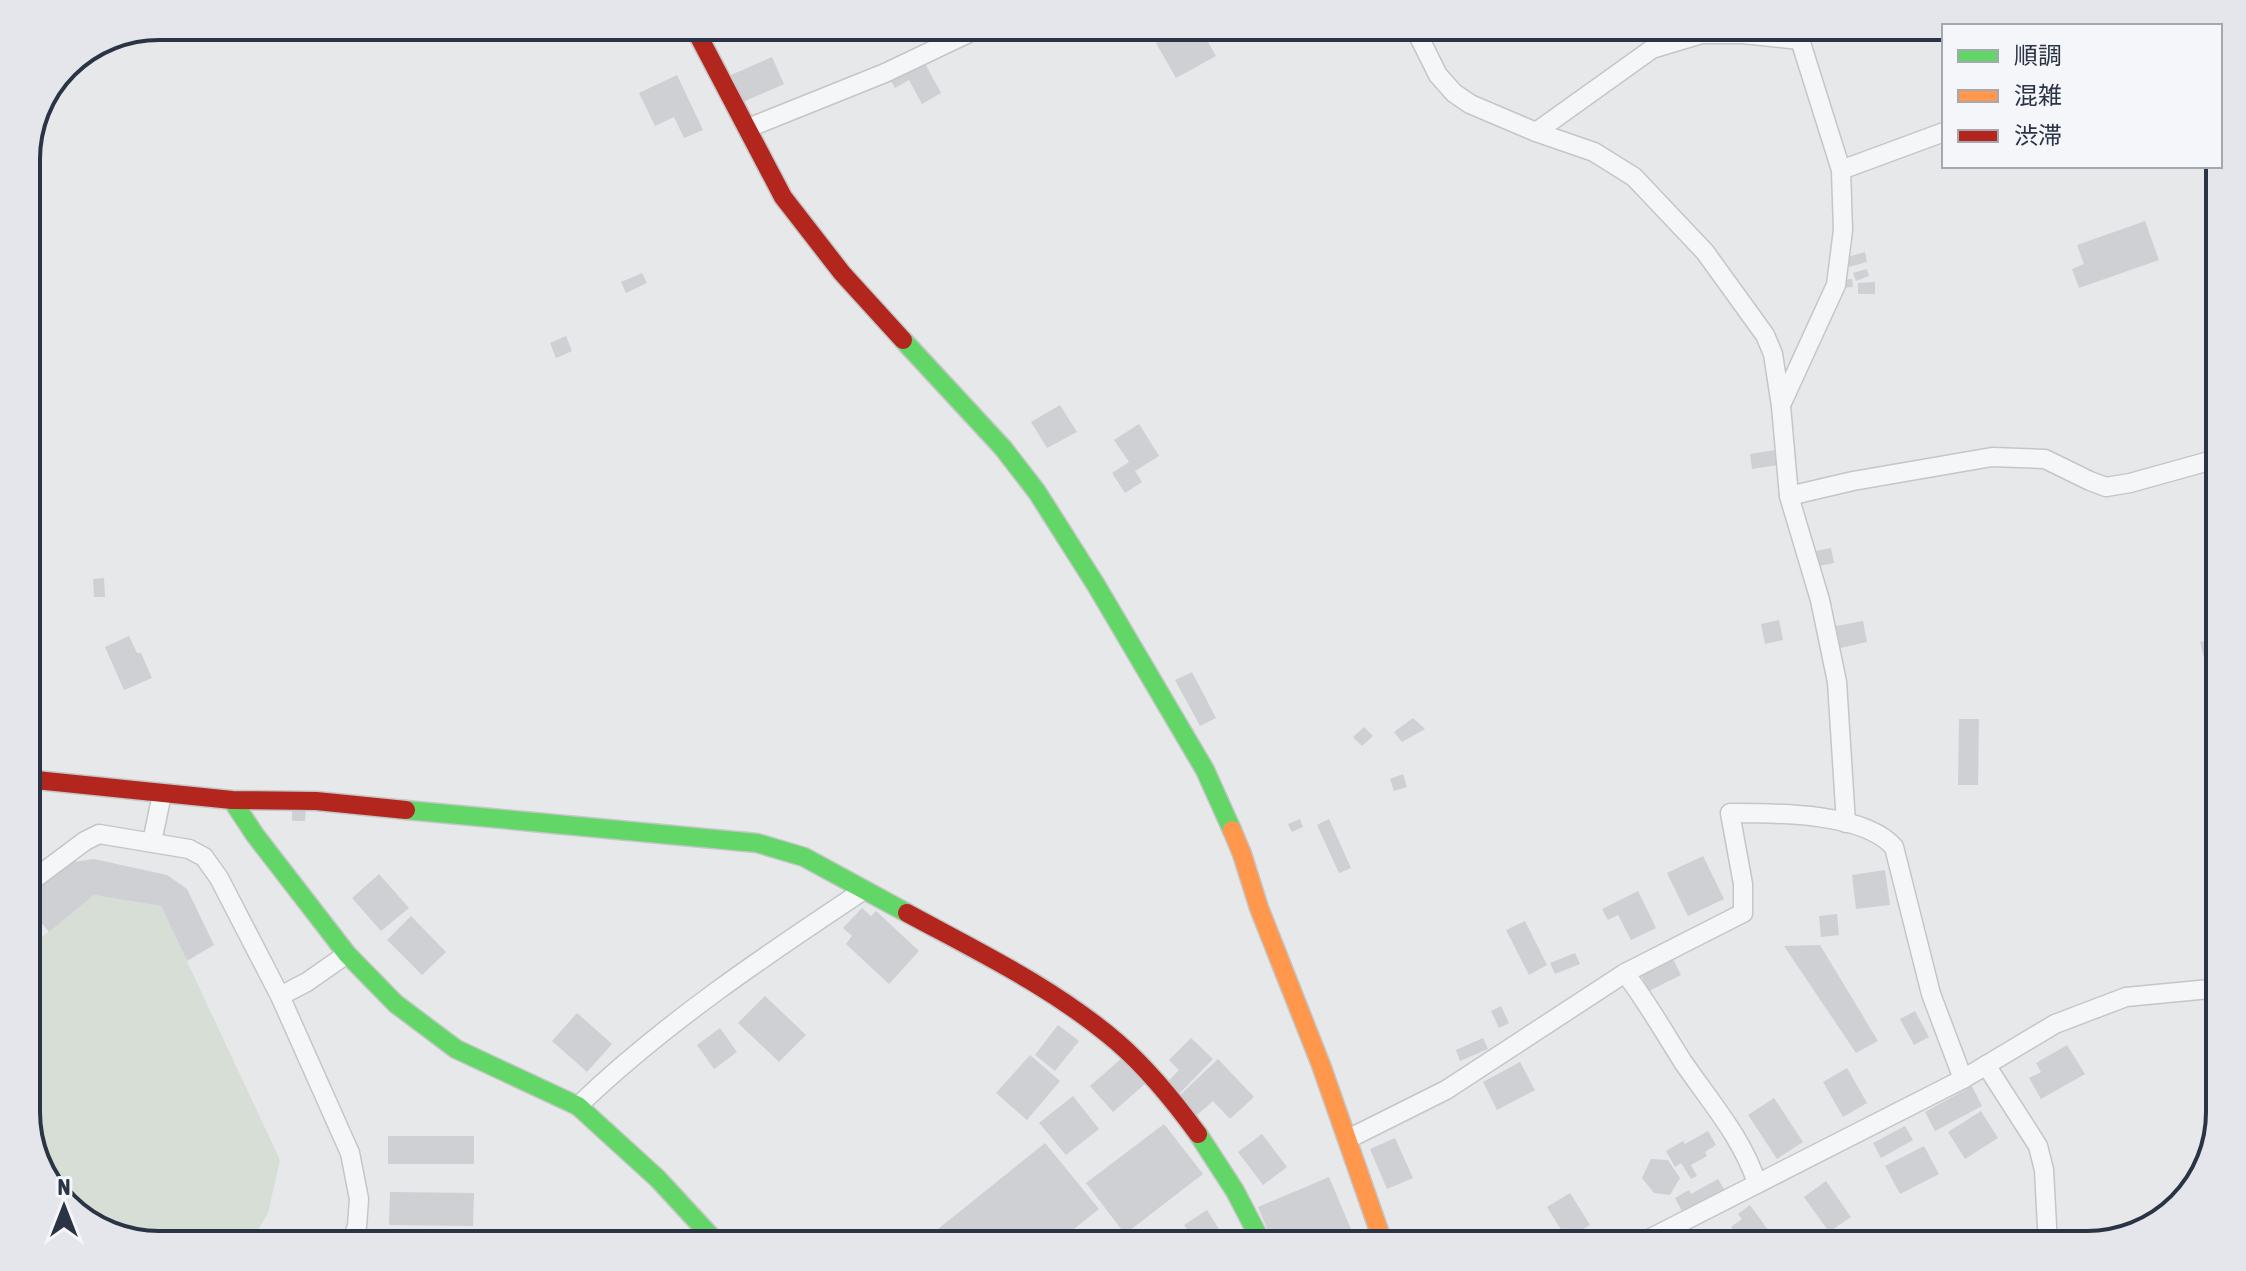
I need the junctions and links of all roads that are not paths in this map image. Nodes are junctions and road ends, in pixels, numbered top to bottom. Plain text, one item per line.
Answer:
1 (701, 40) edge
2 (954, 40) edge
3 (1420, 40) edge
4 (1682, 40) edge
5 (1800, 40) edge
6 (748, 128) junction
7 (1536, 132) junction
8 (1942, 133) edge
9 (1841, 170) junction
10 (1781, 406) junction
11 (2206, 462) edge
12 (1789, 496) junction
13 (40, 781) edge
14 (162, 794) junction
15 (232, 800) junction
16 (1846, 823) junction
17 (152, 842) junction
18 (40, 875) edge
19 (864, 890) junction
20 (347, 954) junction
21 (1625, 973) junction
22 (2206, 989) edge
23 (280, 996) junction
24 (1986, 1065) junction
25 (1963, 1079) junction
26 (578, 1106) junction
27 (1348, 1139) junction
28 (1757, 1184) junction
29 (355, 1231) edge
30 (706, 1231) edge
31 (1256, 1231) edge
32 (1379, 1231) edge
33 (1665, 1231) edge
34 (2047, 1231) edge

1 - 6 street
2 - 6 street
3 - 7 street
4 - 7 street
5 - 9 street
6 - 27 street
7 - 10 street
8 - 9 street
9 - 10 street
10 - 12 street
11 - 12 street
12 - 16 street
13 - 14 street
14 - 15 street
14 - 17 street
15 - 19 street
15 - 20 street
16 - 21 street
16 - 25 street
17 - 18 street
17 - 23 street
19 - 26 street
19 - 31 street
20 - 23 street
20 - 26 street
21 - 27 street
21 - 28 street
22 - 24 street
23 - 29 street
24 - 25 street
24 - 34 street
25 - 28 street
26 - 30 street
27 - 32 street
28 - 33 street

